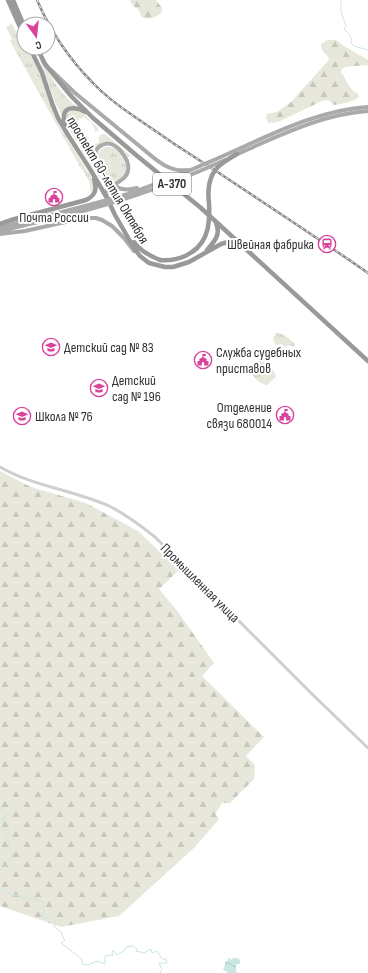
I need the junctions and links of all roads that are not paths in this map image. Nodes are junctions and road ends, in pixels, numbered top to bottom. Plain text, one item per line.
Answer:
1 (8, 0) edge
2 (13, 0) edge
3 (20, 16) edge
4 (16, 18) edge
5 (34, 56) edge
6 (40, 56) edge
7 (45, 64) junction
8 (368, 107) edge
9 (368, 111) edge
10 (93, 118) junction
11 (68, 135) junction
12 (238, 154) junction
13 (203, 165) junction
14 (90, 169) junction
15 (162, 181) junction
16 (107, 198) junction
17 (113, 208) junction
18 (213, 219) junction
19 (37, 220) junction
20 (0, 224) edge
21 (0, 227) edge
22 (0, 233) edge
23 (205, 252) junction
24 (249, 252) junction
25 (148, 263) junction
26 (368, 362) edge
27 (0, 467) edge
28 (368, 748) edge

1 - 4 highway
2 - 3 highway
5 - 11 highway, проспект 60-летия Октября
6 - 7 highway, проспект 60-летия Октября / А-370
7 - 10 highway, проспект 60-летия Октября / А-370
7 - 13 main road, bridge
8 - 13 main road, bridge
9 - 12 main road
10 - 11 highway
10 - 18 highway, проспект 60-летия Октября / А-370
11 - 14 highway, проспект 60-летия Октября
12 - 17 highway, bridge
12 - 19 main road, bridge
13 - 15 main road, bridge
14 - 16 highway, проспект 60-летия Октября
14 - 20 highway
15 - 16 main road, bridge
15 - 19 main road, bridge
16 - 17 highway, проспект 60-летия Октября
17 - 25 highway, проспект 60-летия Октября
18 - 23 highway, А-370
18 - 24 highway, проспект 60-летия Октября / А-370
19 - 21 main road
19 - 22 main road
22 - 25 main road
23 - 24 highway, проспект 60-летия Октября / А-370
23 - 25 highway, проспект 60-летия Октября / А-370
24 - 26 highway, проспект 60-летия Октября / А-370
27 - 28 street, Промышленная улица

